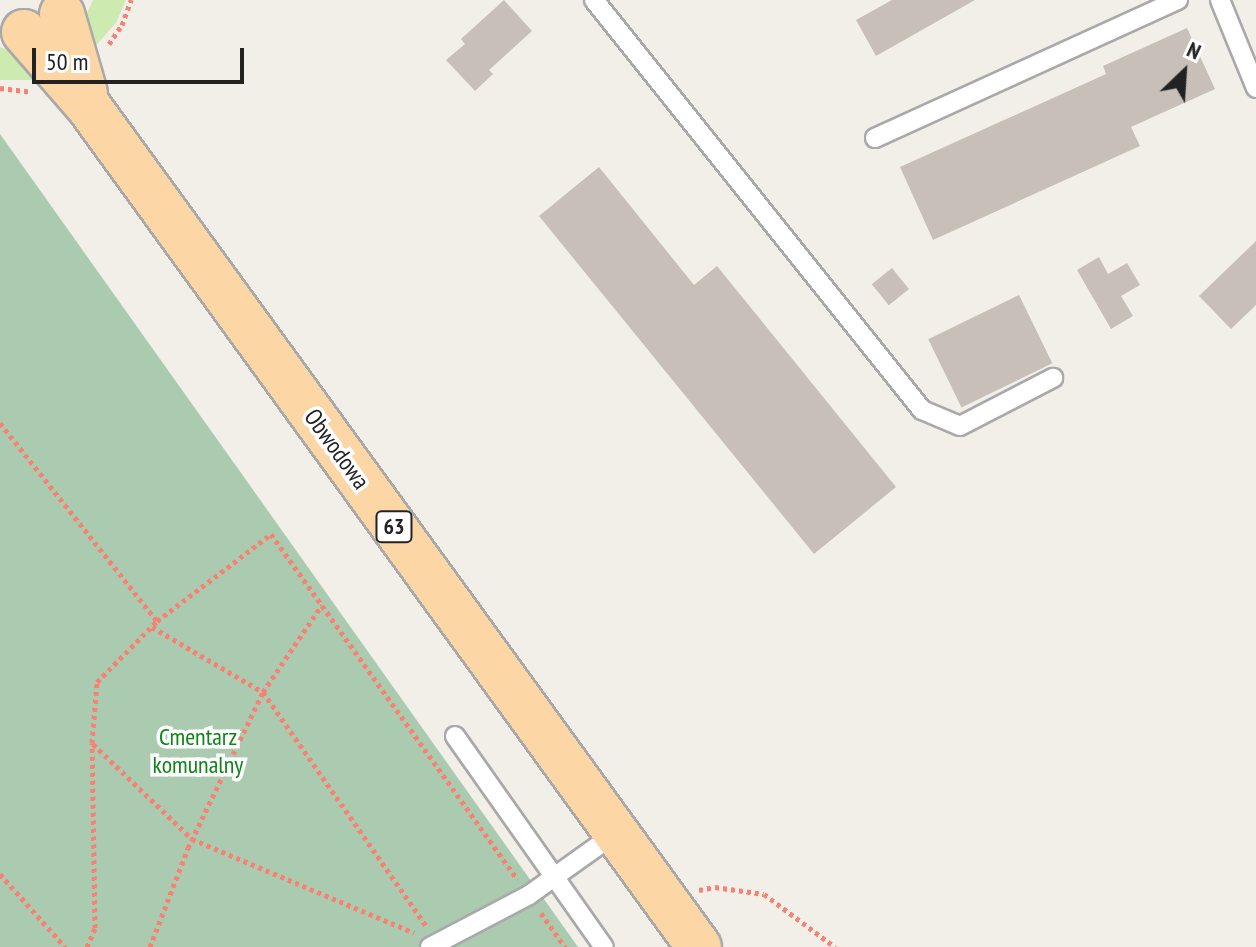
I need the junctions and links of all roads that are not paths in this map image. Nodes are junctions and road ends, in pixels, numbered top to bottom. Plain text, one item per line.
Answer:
1 (594, 0) edge
2 (1178, 0) edge
3 (1220, 0) edge
4 (68, 7) edge
5 (12, 32) edge
6 (1256, 88) edge
7 (89, 107) junction
8 (875, 138) dead end
9 (1053, 378) dead end
10 (455, 736) dead end
11 (616, 833) junction
12 (554, 877) junction
13 (434, 945) edge
14 (604, 947) edge
15 (699, 947) edge

1 - 9 lane
2 - 8 lane
3 - 6 lane
4 - 5 main road
4 - 7 main road, Obwodowa / 63
5 - 7 main road, Obwodowa / 63
7 - 11 main road, Obwodowa / 63
10 - 12 lane
11 - 12 lane
11 - 15 main road, Obwodowa / 63
12 - 13 lane
12 - 14 lane

